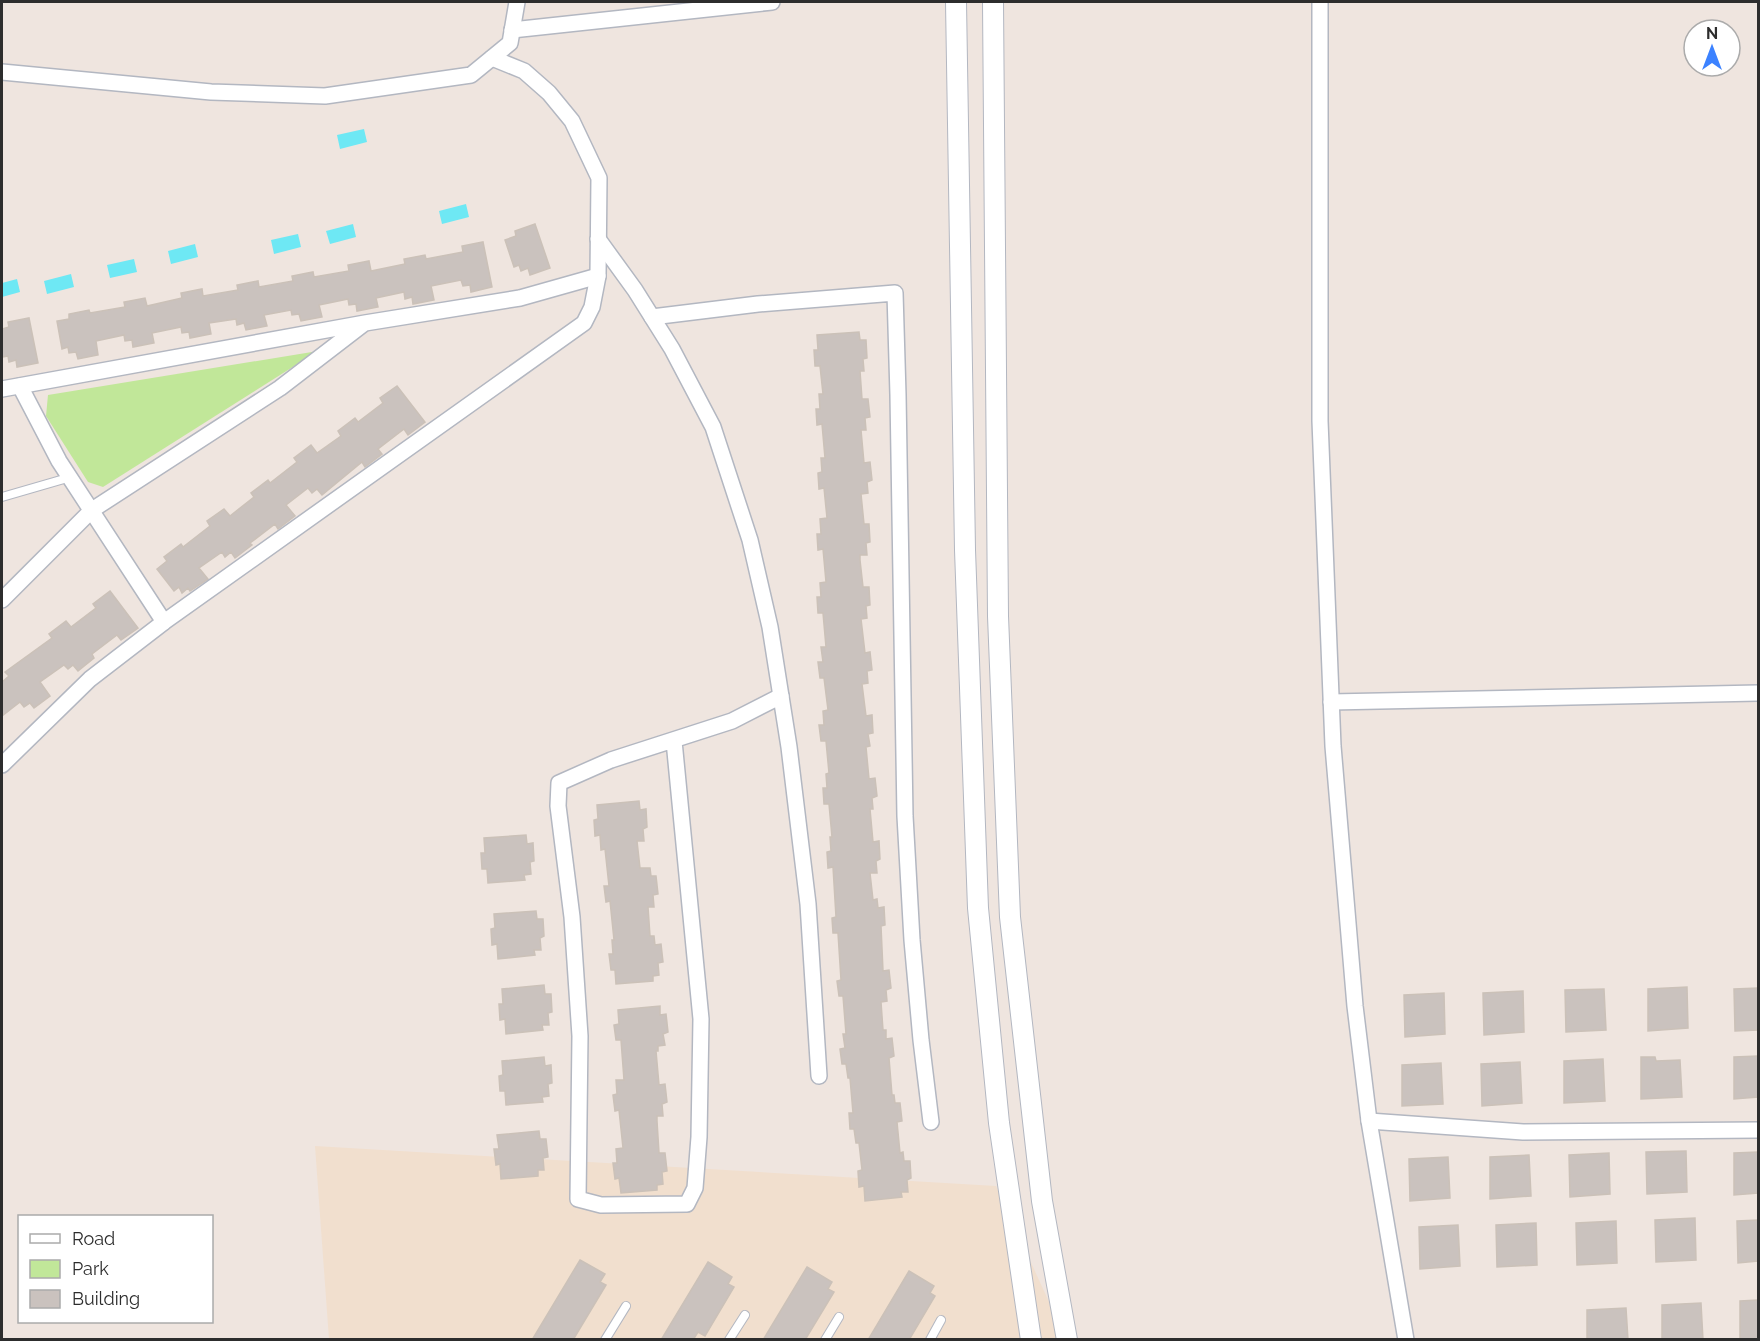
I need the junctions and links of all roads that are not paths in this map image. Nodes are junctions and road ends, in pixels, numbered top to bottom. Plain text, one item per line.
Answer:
1 (517, 2) edge
2 (772, 2) edge
3 (956, 2) edge
4 (993, 2) edge
5 (1320, 2) edge
6 (512, 30) junction
7 (492, 58) junction
8 (2, 72) edge
9 (598, 239) junction
10 (598, 276) junction
11 (652, 317) junction
12 (365, 323) junction
13 (20, 386) junction
14 (2, 389) edge
15 (71, 477) junction
16 (2, 497) edge
17 (92, 510) junction
18 (2, 600) edge
19 (164, 622) junction
20 (1758, 693) edge
21 (781, 696) junction
22 (1331, 702) junction
23 (674, 741) junction
24 (2, 765) edge
25 (819, 1076) dead end
26 (1370, 1121) junction
27 (931, 1122) dead end
28 (1758, 1130) edge
29 (626, 1306) dead end
30 (745, 1315) dead end
31 (839, 1317) dead end
32 (941, 1320) dead end
33 (605, 1340) edge
34 (729, 1340) edge
35 (825, 1340) edge
36 (930, 1340) edge
37 (1032, 1340) edge
38 (1067, 1340) edge
39 (1406, 1340) edge

1 - 6 street
2 - 6 street
3 - 37 street
4 - 38 street
5 - 22 street
6 - 7 street
7 - 8 street
7 - 9 street
9 - 10 street
9 - 11 street
10 - 12 street
10 - 19 street
11 - 21 street
11 - 27 street
12 - 13 street
12 - 17 street
13 - 14 street
13 - 15 street
15 - 16 lane
15 - 17 street
17 - 18 street
17 - 19 street
19 - 24 street
20 - 22 street
21 - 23 street
21 - 25 street
22 - 26 street
23 - 23 street
26 - 28 street
26 - 39 street
29 - 33 lane
30 - 34 lane
31 - 35 lane
32 - 36 lane

